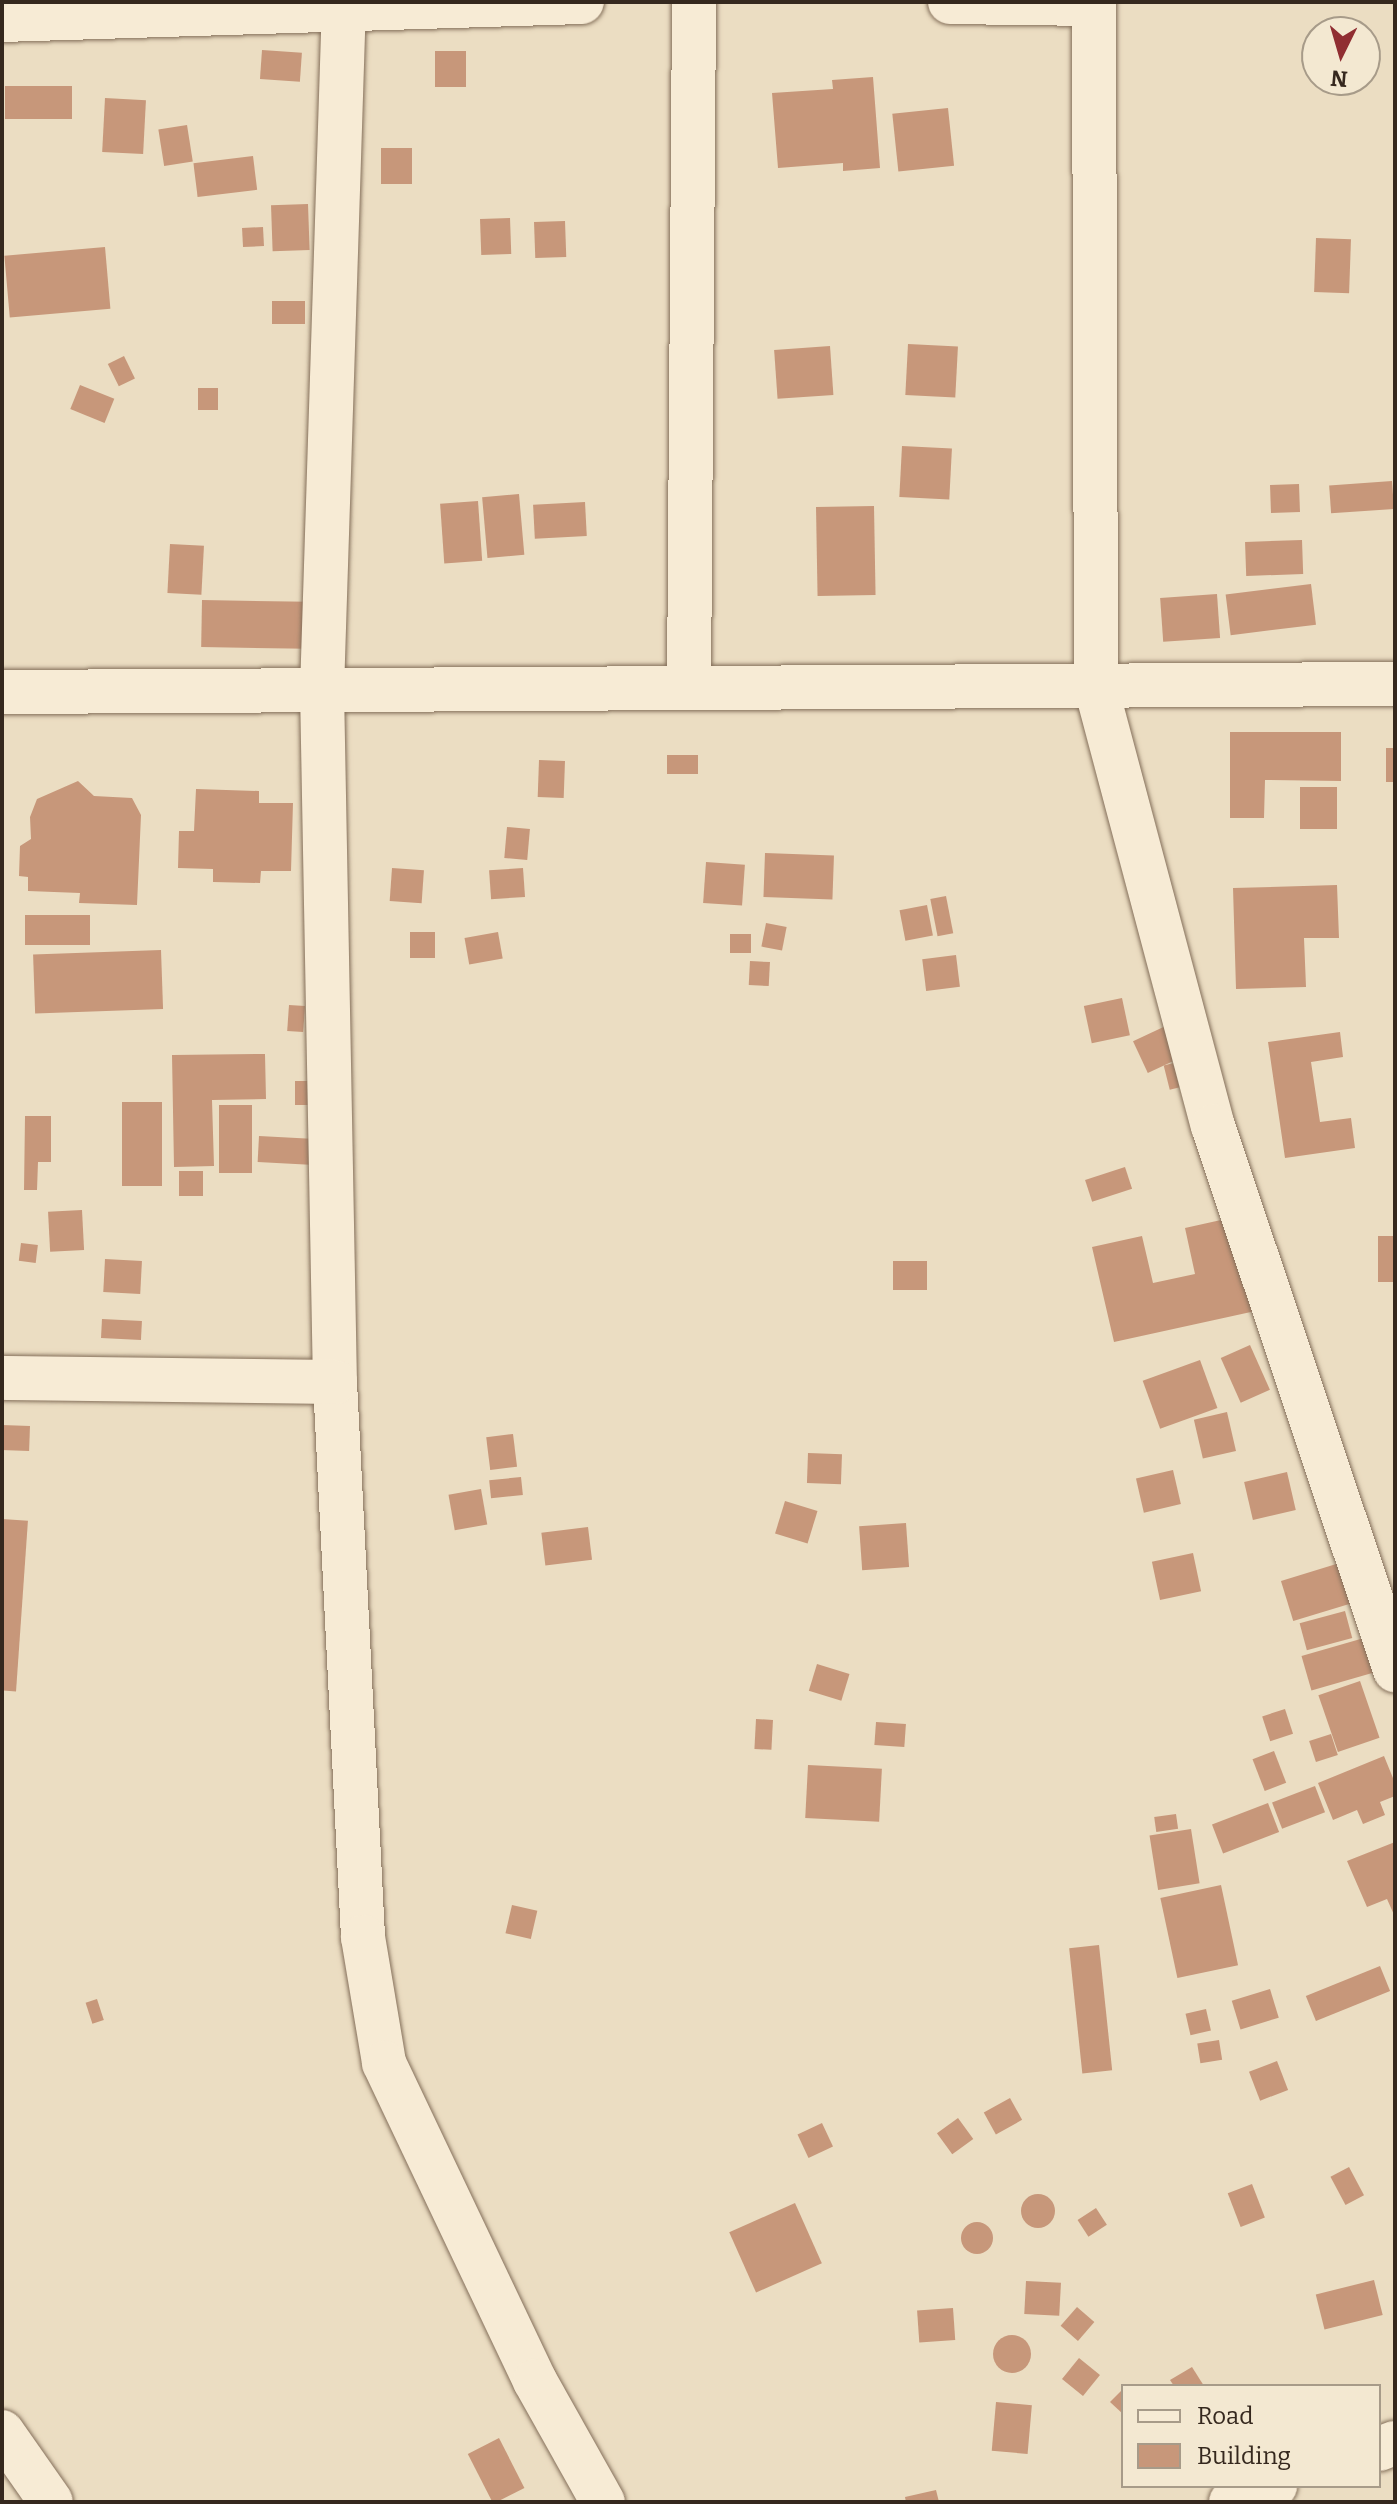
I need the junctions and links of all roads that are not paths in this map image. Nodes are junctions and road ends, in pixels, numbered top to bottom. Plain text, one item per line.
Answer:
1 (582, 2) edge
2 (694, 2) edge
3 (950, 2) edge
4 (1094, 3) edge
5 (345, 7) edge
6 (2, 20) edge
7 (1395, 684) edge
8 (689, 687) junction
9 (1096, 687) junction
10 (322, 689) junction
11 (2, 692) edge
12 (2, 1378) edge
13 (335, 1382) junction
14 (1395, 1670) edge
15 (2, 2432) edge
16 (1270, 2488) edge
17 (51, 2502) edge
18 (603, 2502) edge
19 (1231, 2502) edge

1 - 5 street
2 - 8 street
3 - 4 street
4 - 9 street
5 - 6 street
5 - 10 street
7 - 9 street
8 - 9 street
8 - 10 street
9 - 14 street
10 - 11 street
10 - 13 street
12 - 13 street
13 - 18 street
15 - 17 street
16 - 19 street

